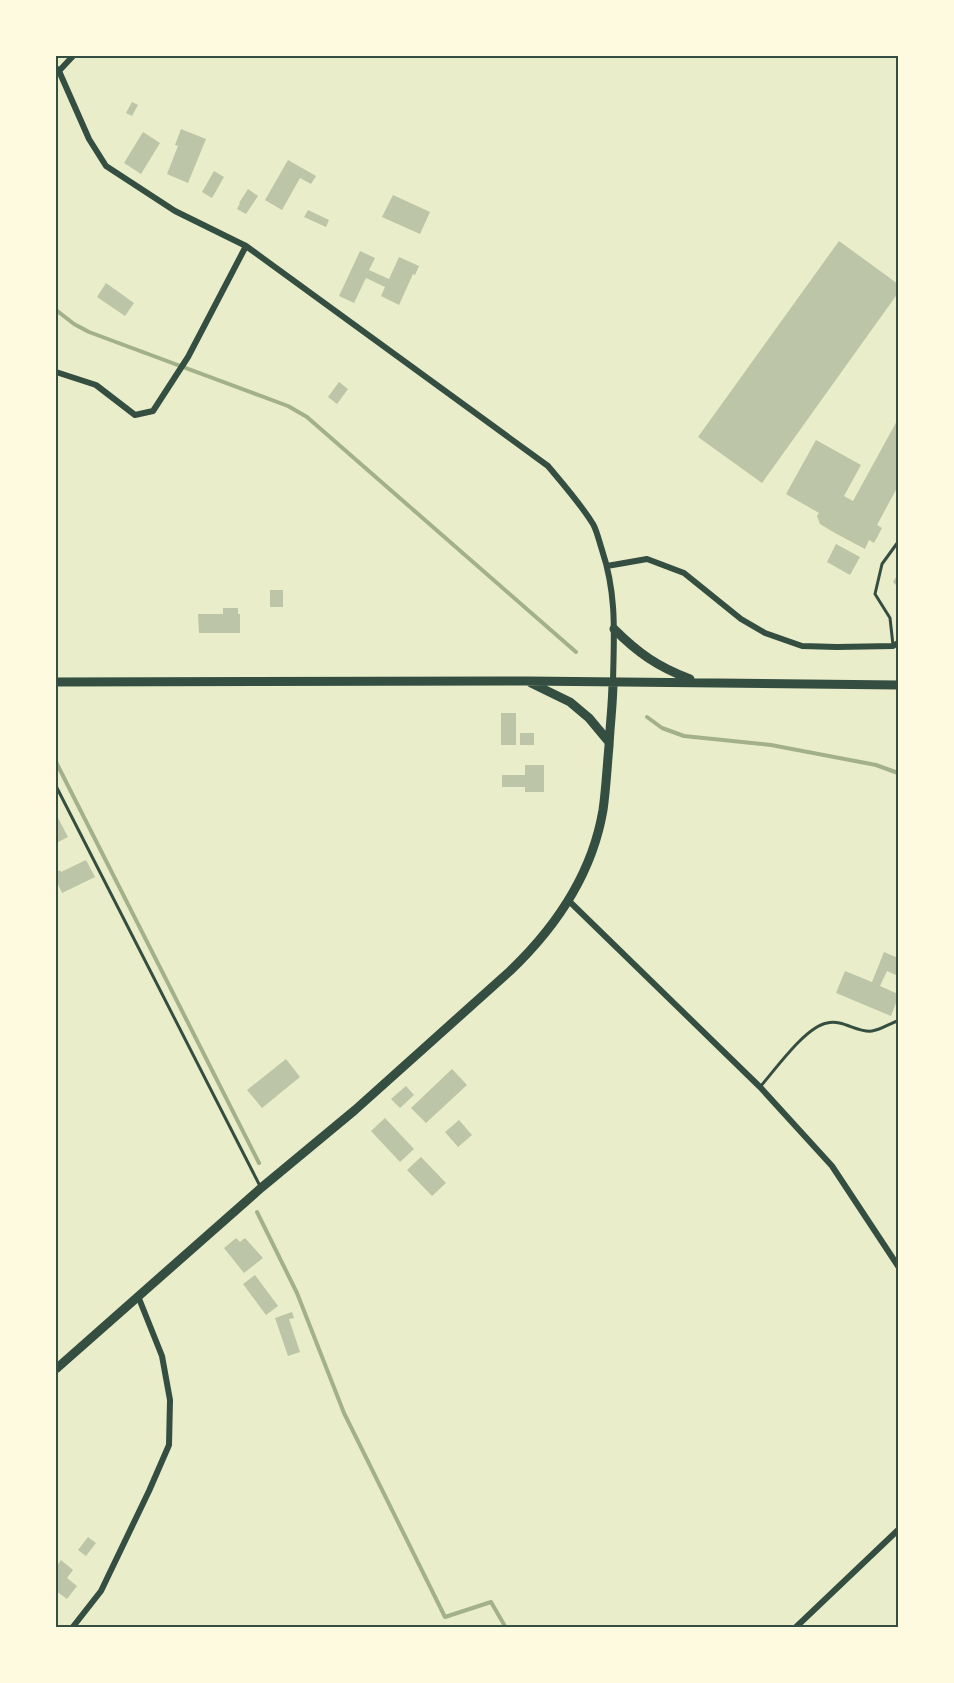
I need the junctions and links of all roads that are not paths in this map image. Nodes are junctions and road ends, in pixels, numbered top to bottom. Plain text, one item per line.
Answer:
1 (74, 56) edge
2 (57, 70) edge
3 (246, 246) junction
4 (56, 372) edge
5 (898, 542) edge
6 (607, 566) junction
7 (614, 629) junction
8 (896, 645) edge
9 (527, 681) junction
10 (613, 681) junction
11 (56, 682) edge
12 (698, 682) junction
13 (898, 685) edge
14 (609, 742) junction
15 (56, 786) edge
16 (569, 900) junction
17 (898, 1020) edge
18 (760, 1087) junction
19 (261, 1188) junction
20 (898, 1266) edge
21 (138, 1296) junction
22 (56, 1369) edge
23 (898, 1530) edge
24 (72, 1628) edge
25 (795, 1628) edge

1 - 2 street
2 - 3 street
3 - 4 street
3 - 6 street
5 - 8 lane
6 - 7 street
6 - 8 street
7 - 10 street
7 - 12 main road
9 - 10 main road
9 - 11 main road
9 - 14 main road
10 - 12 main road
10 - 14 main road
12 - 13 main road
14 - 16 main road
15 - 19 lane
16 - 18 street
16 - 19 main road
17 - 18 lane
18 - 20 street
19 - 21 main road
21 - 22 main road
21 - 24 street
23 - 25 street

